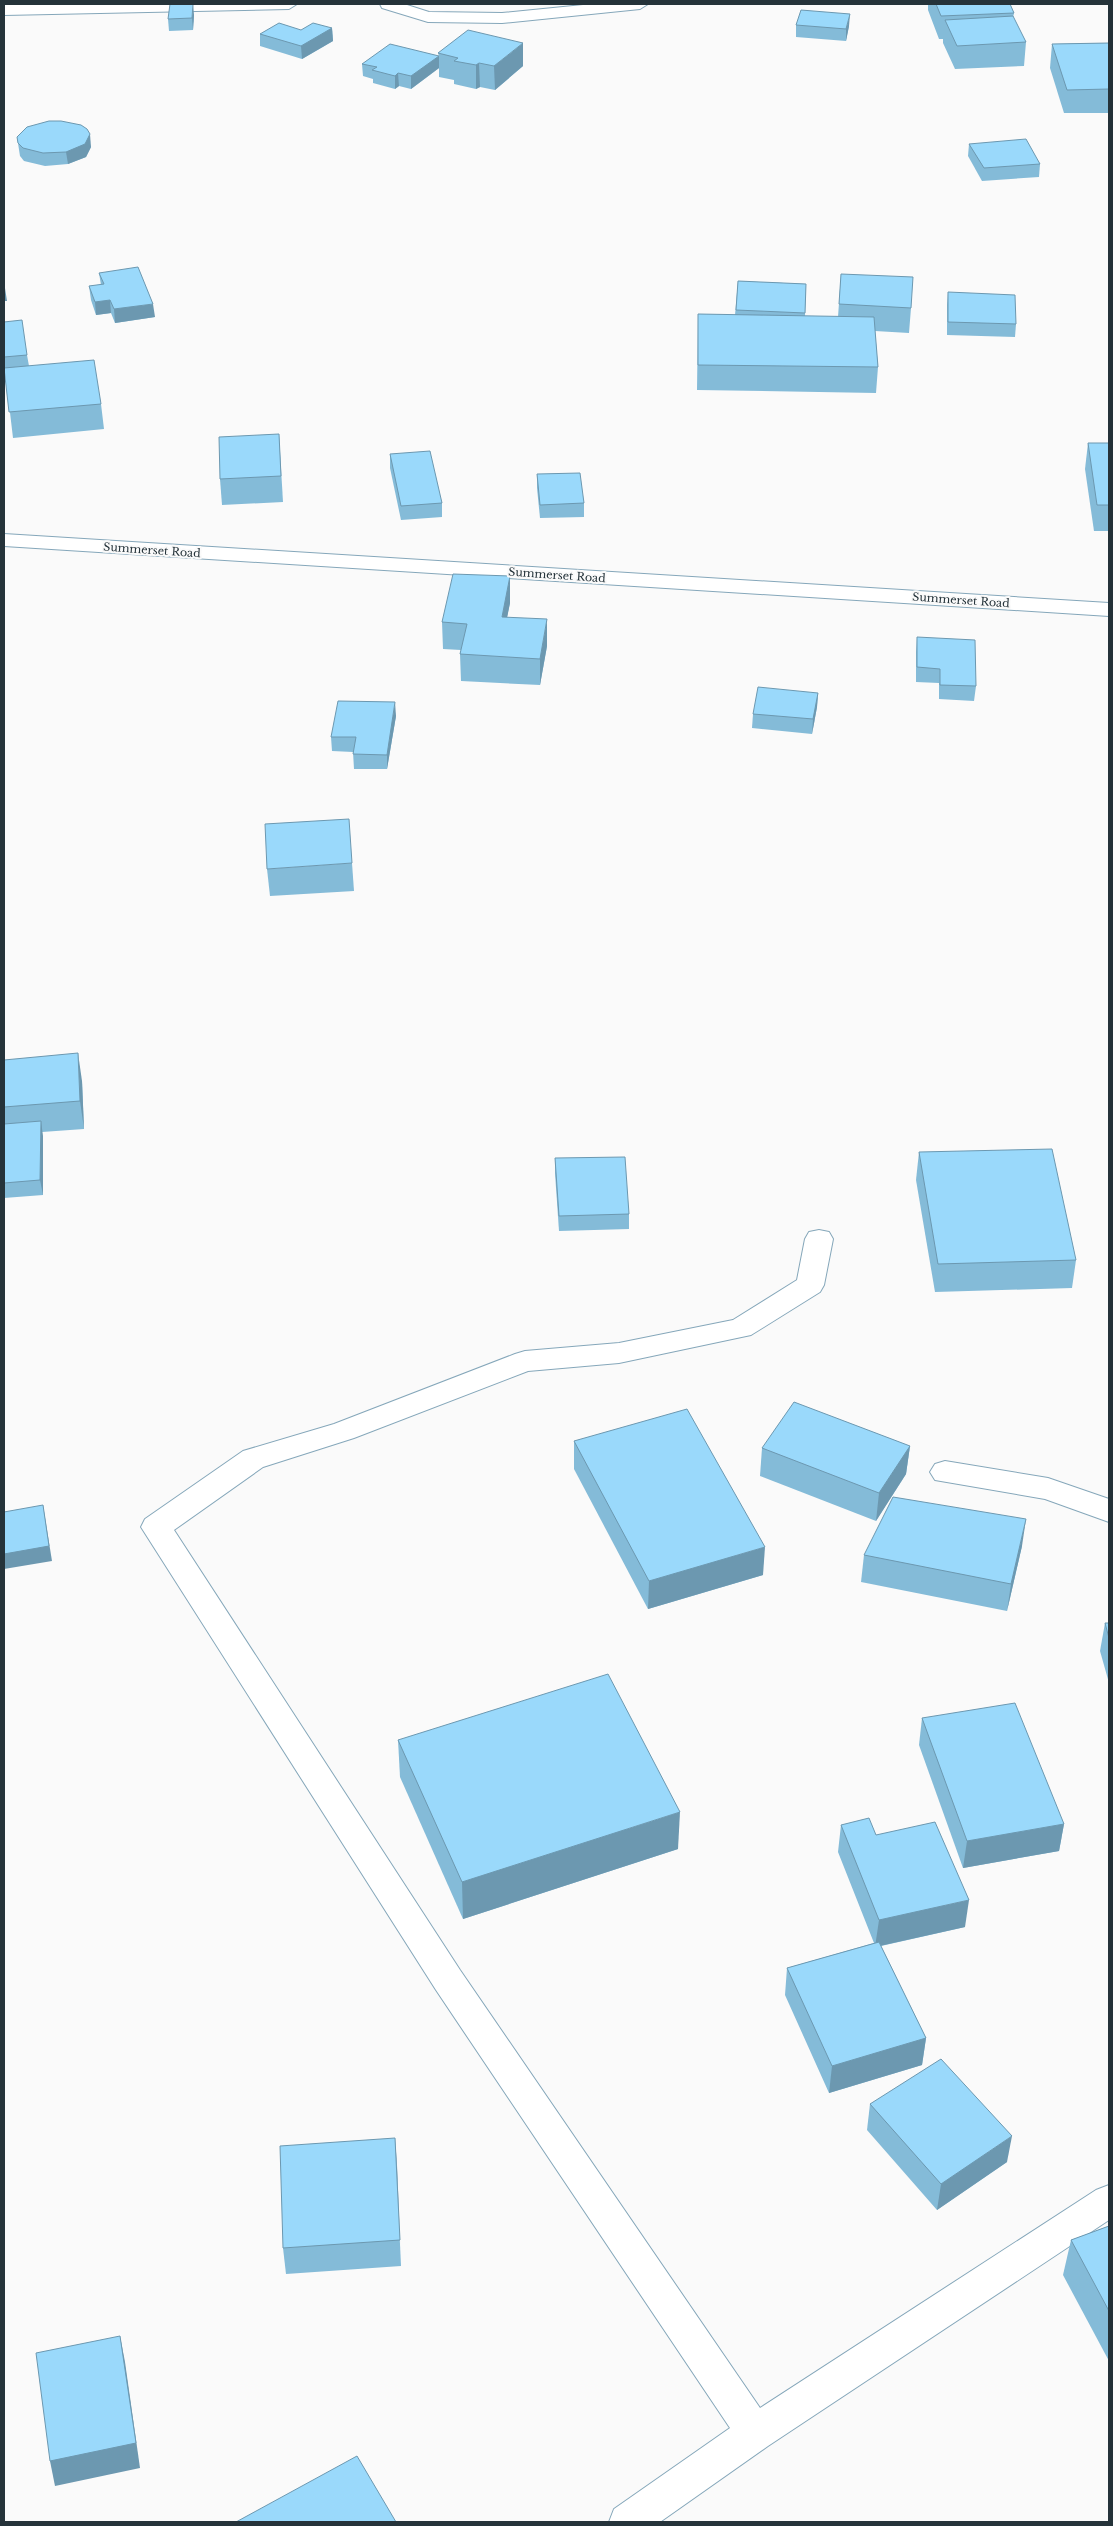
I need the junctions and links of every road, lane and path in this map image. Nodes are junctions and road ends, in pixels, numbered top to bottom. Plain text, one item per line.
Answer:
1 (288, 4) edge
2 (388, 4) edge
3 (640, 4) edge
4 (4, 10) edge
5 (4, 540) edge
6 (1109, 610) edge
7 (819, 1239) dead end
8 (945, 1472) dead end
9 (1109, 1511) edge
10 (1109, 2201) edge
11 (755, 2433) junction
12 (628, 2522) edge

1 - 4 street
2 - 3 street
5 - 6 street, Summerset Road
7 - 11 street
8 - 9 street
10 - 11 street
11 - 12 street

